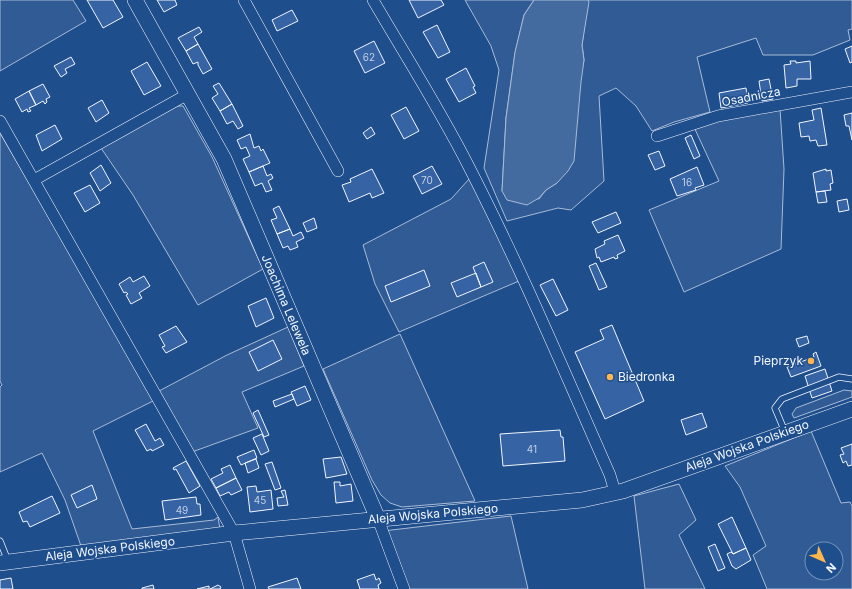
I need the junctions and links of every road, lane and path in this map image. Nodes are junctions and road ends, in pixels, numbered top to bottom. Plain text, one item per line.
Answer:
1 (135, 0) edge
2 (244, 0) edge
3 (373, 0) edge
4 (852, 92) edge
5 (188, 94) junction
6 (0, 121) edge
7 (657, 136) dead end
8 (338, 171) dead end
9 (34, 180) junction
10 (852, 379) edge
11 (852, 408) edge
12 (785, 433) junction
13 (615, 492) junction
14 (378, 519) junction
15 (234, 533) junction
16 (0, 540) edge
17 (4, 562) edge
18 (250, 589) edge
19 (404, 589) edge

1 - 5 street, Joachima Lelewela
2 - 8 street
3 - 13 street
4 - 7 street, Osadnicza
5 - 9 street
5 - 14 street, Joachima Lelewela
6 - 9 street
9 - 15 street
10 - 12 lane
11 - 12 street, Aleja Wojska Polskiego
12 - 13 street, Aleja Wojska Polskiego
13 - 14 street, Aleja Wojska Polskiego
14 - 15 street, Aleja Wojska Polskiego
14 - 19 street
15 - 17 street, Aleja Wojska Polskiego
15 - 18 street
16 - 17 lane

